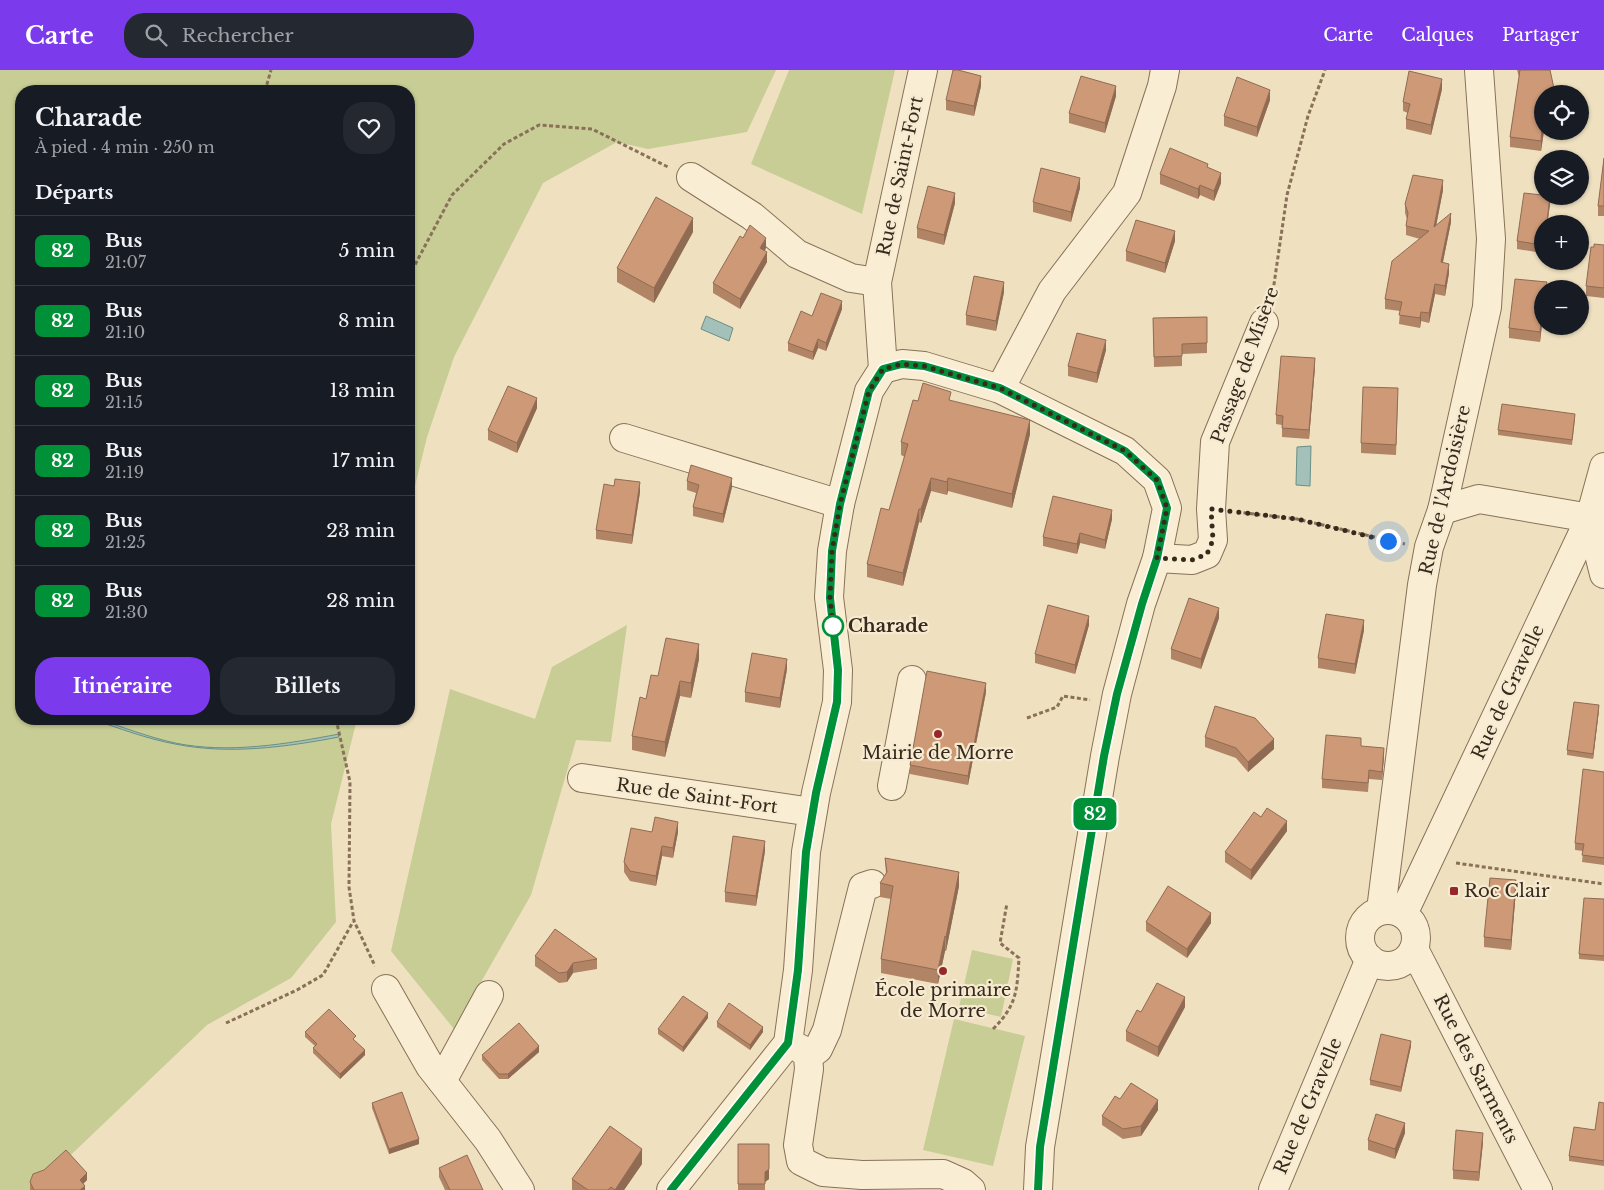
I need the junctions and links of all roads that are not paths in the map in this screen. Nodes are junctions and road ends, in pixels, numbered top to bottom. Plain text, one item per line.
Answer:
1 (923, 70) edge
2 (1164, 70) edge
3 (1480, 70) edge
4 (691, 178) road end
5 (877, 282) junction
6 (1264, 323) road end
7 (883, 369) junction
8 (1000, 388) junction
9 (624, 438) dead end
10 (1604, 467) edge
11 (840, 504) junction
12 (1442, 510) junction
13 (1590, 518) junction
14 (1157, 558) junction
15 (1604, 574) edge
16 (912, 680) dead end
17 (582, 778) dead end
18 (892, 786) dead end
19 (812, 812) junction
20 (872, 884) dead end
21 (1392, 912) junction
22 (1414, 949) junction
23 (1378, 962) junction
24 (386, 989) road end
25 (489, 995) dead end
26 (798, 1049) junction
27 (442, 1081) junction
28 (520, 1190) edge
29 (671, 1190) edge
30 (972, 1190) edge
31 (1038, 1190) edge
32 (1273, 1190) edge
33 (1538, 1190) edge

1 - 5 street, Rue de Saint-Fort
2 - 8 street
3 - 12 street, Rue de l'Ardoisière
4 - 5 street
5 - 7 street, Rue de Saint-Fort
6 - 14 street, Passage de Misère
7 - 8 street
7 - 11 street
8 - 14 street
9 - 11 street
10 - 13 street, Rue de Gravelle
11 - 19 street
12 - 13 street
12 - 21 street, Rue de l'Ardoisière
13 - 15 street
13 - 21 street, Rue de Gravelle
14 - 31 street
16 - 18 street
17 - 19 street, Rue de Saint-Fort
19 - 26 street
20 - 26 street
21 - 22 street
21 - 23 street
22 - 23 street
22 - 33 street, Rue des Sarments
23 - 32 street, Rue de Gravelle
24 - 27 street
25 - 27 street
26 - 29 street
26 - 30 street
27 - 28 street

